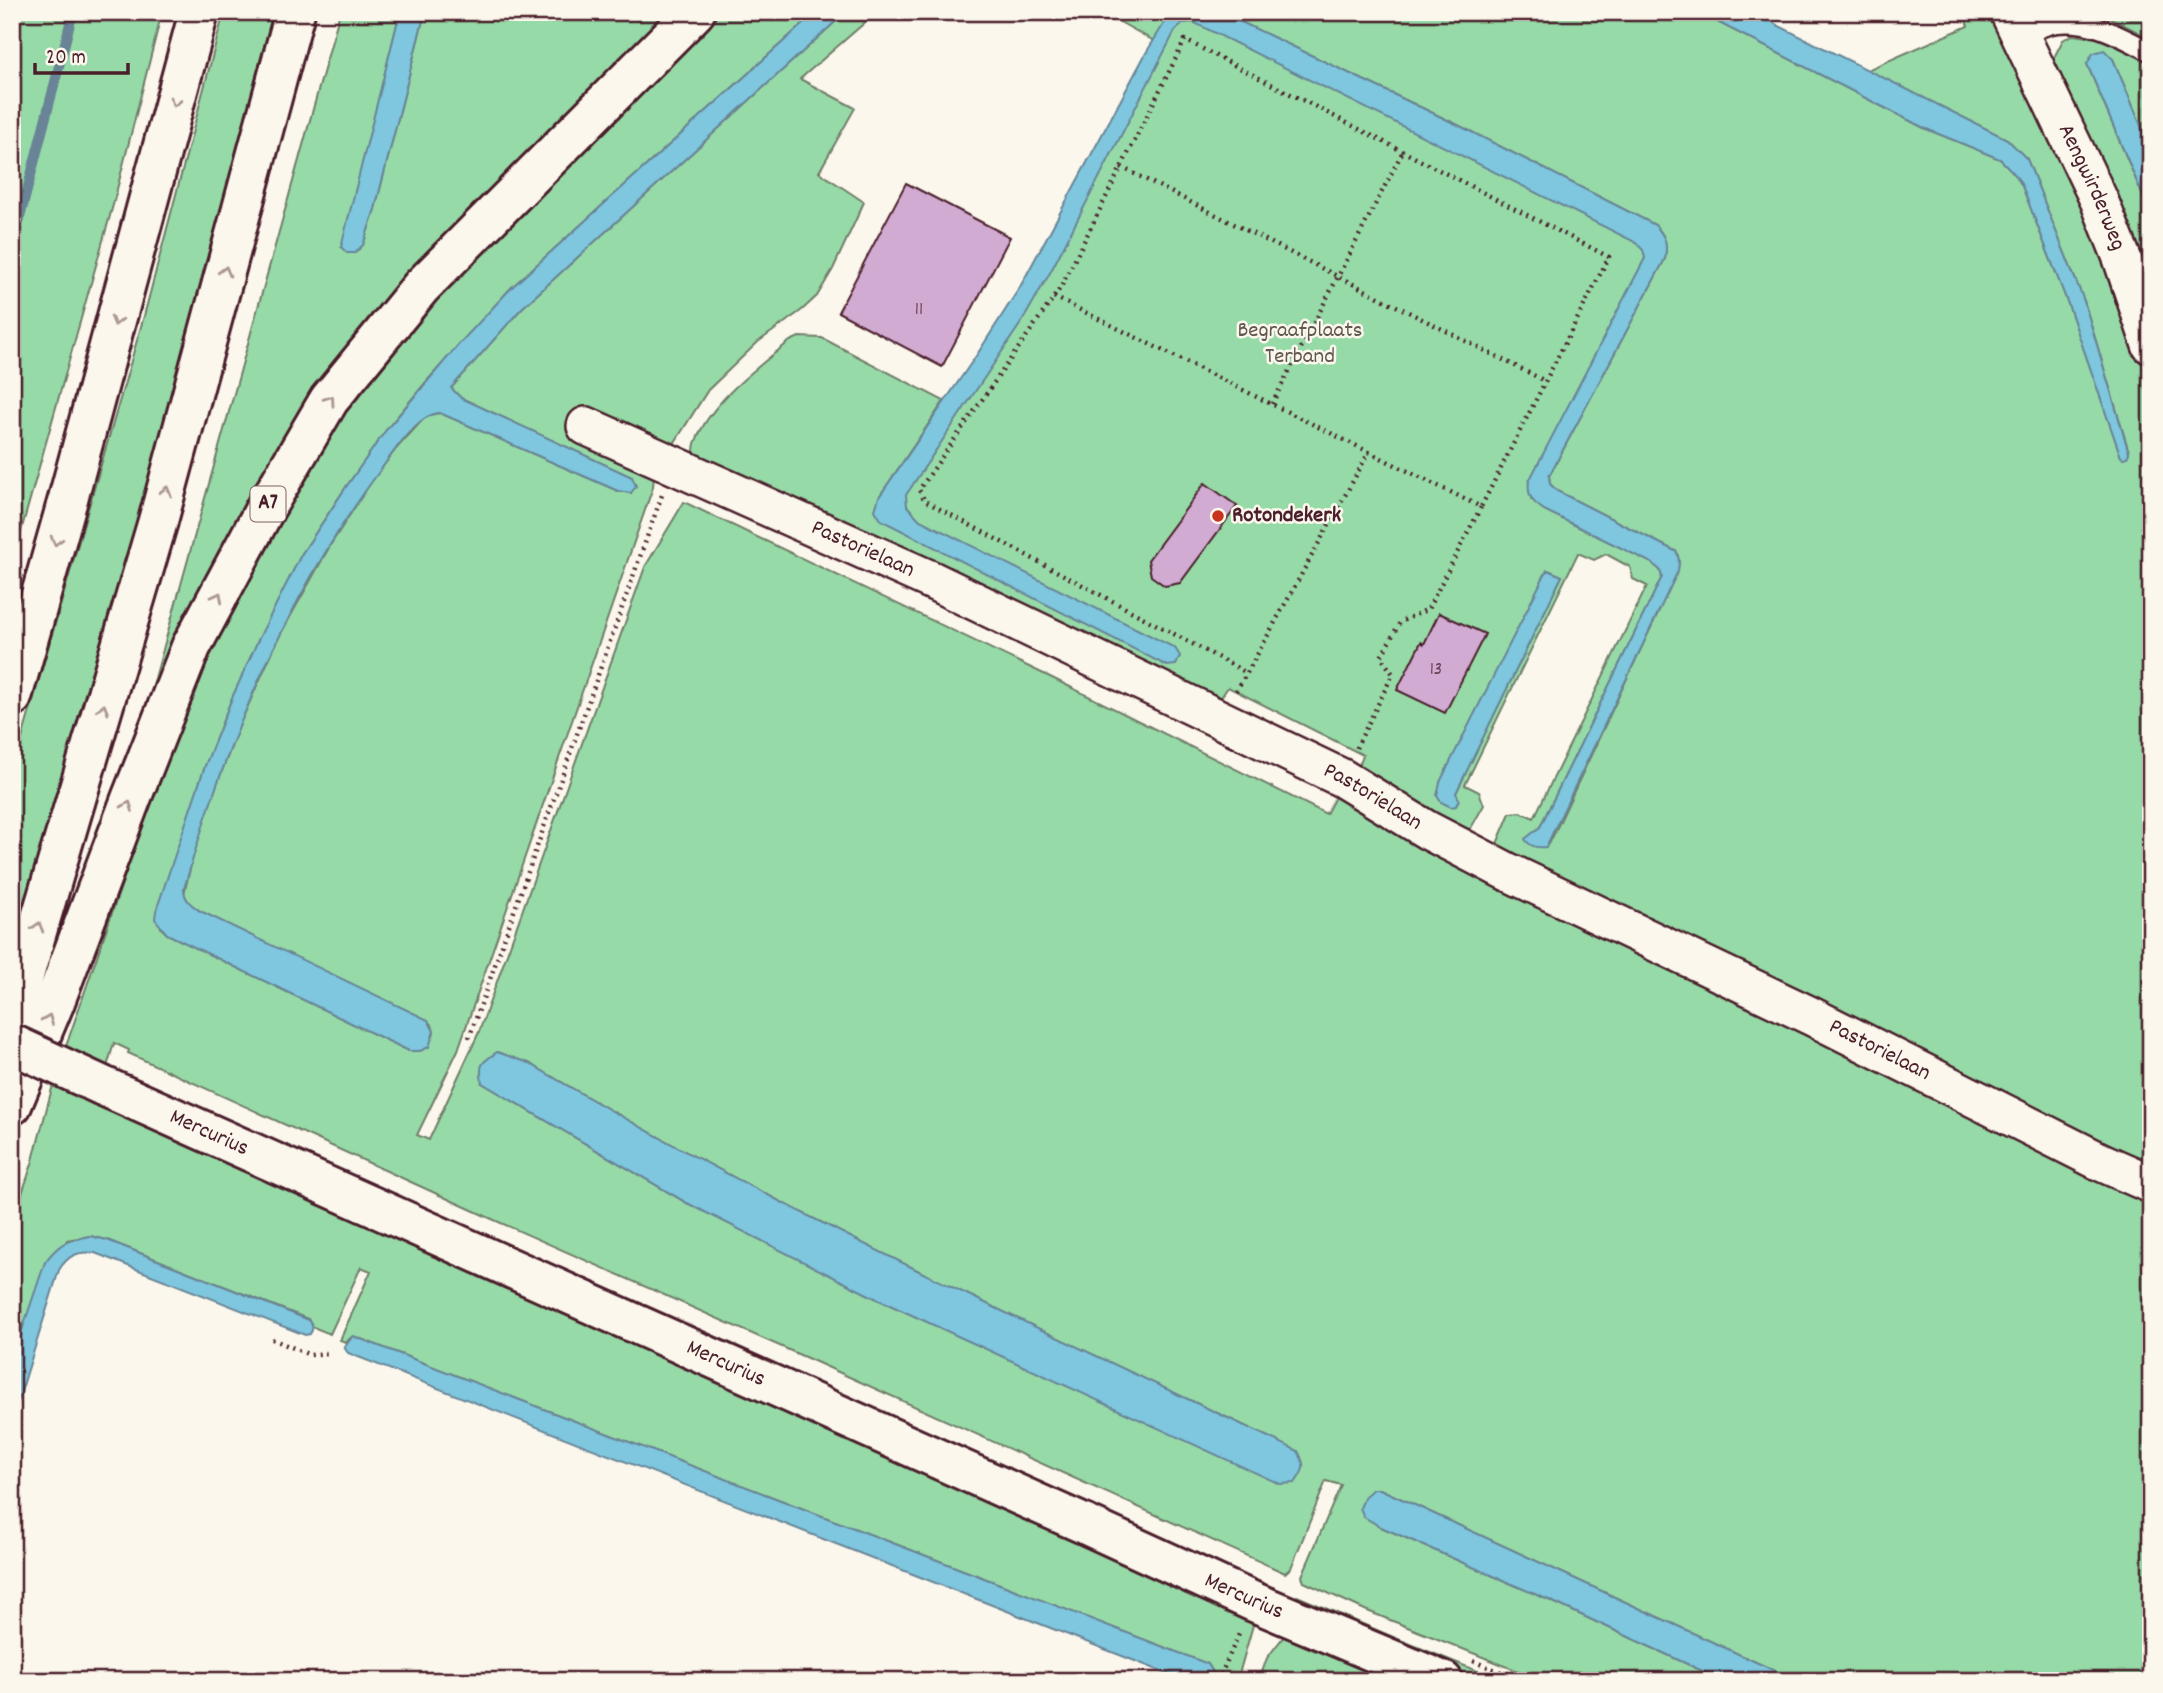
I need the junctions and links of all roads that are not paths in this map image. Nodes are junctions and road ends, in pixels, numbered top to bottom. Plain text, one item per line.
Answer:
1 (199, 12) edge
2 (295, 12) edge
3 (695, 12) edge
4 (2015, 24) edge
5 (2151, 52) edge
6 (2140, 279) edge
7 (2151, 345) edge
8 (586, 426) dead end
9 (12, 697) edge
10 (12, 1016) edge
11 (12, 1044) edge
12 (12, 1105) edge
13 (2151, 1184) edge
14 (1443, 1681) edge

1 -> 9 main road
10 -> 2 main road
12 -> 3 main road, A7
4 - 5 lane, Aengwirderweg
4 - 6 street, Aengwirderweg
6 - 7 street, Aengwirderweg
8 - 13 street, Pastorielaan
11 - 14 main road, Mercurius, bridge

